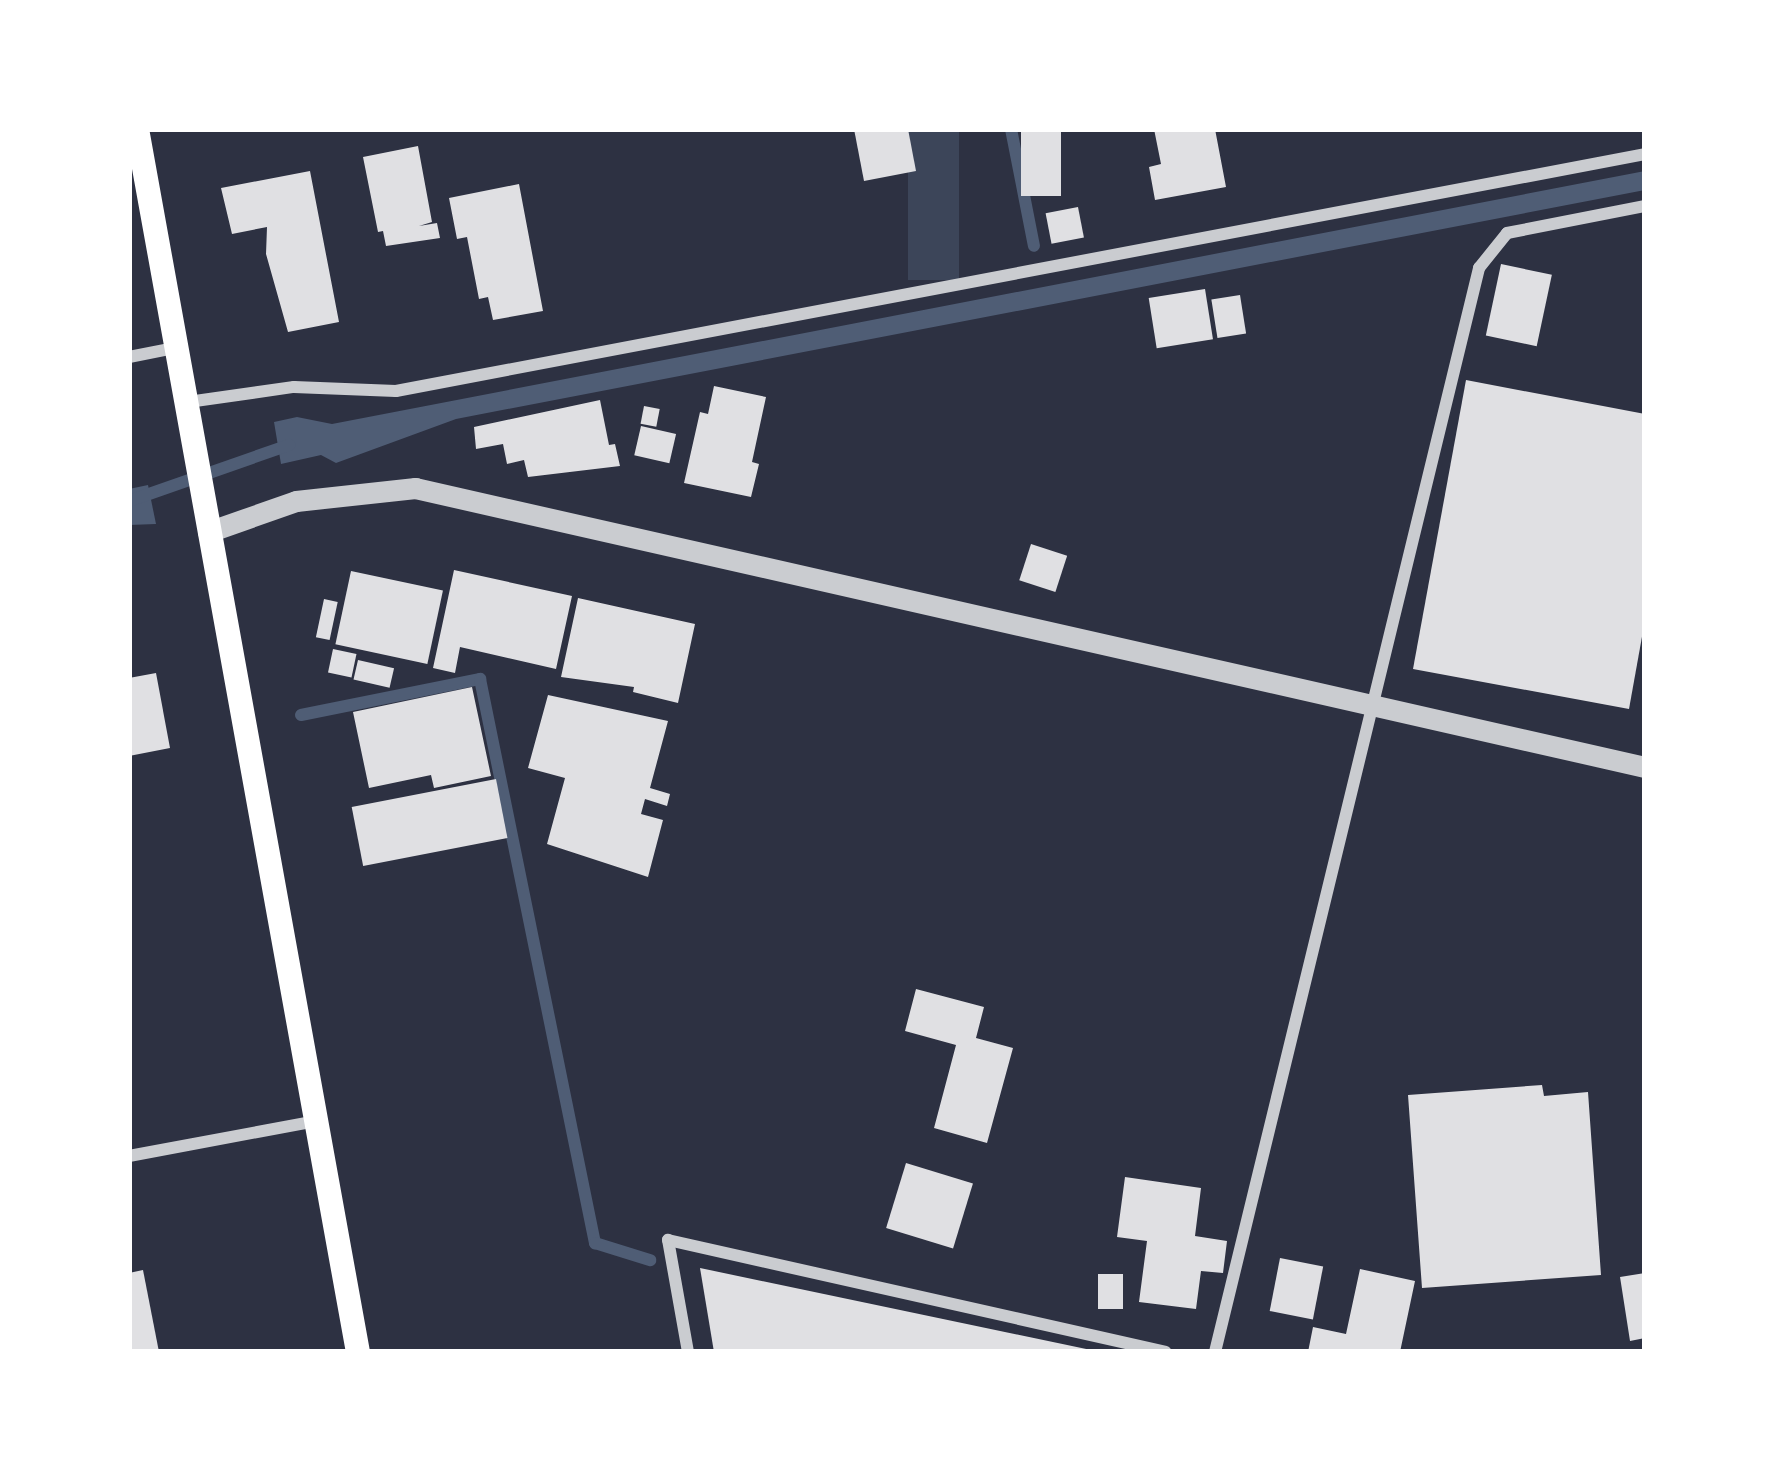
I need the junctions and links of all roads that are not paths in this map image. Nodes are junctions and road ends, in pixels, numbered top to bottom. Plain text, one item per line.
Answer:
1 (137, 129) edge
2 (1645, 154) edge
3 (1645, 206) edge
4 (175, 348) junction
5 (129, 357) edge
6 (185, 403) junction
7 (206, 524) junction
8 (1373, 704) junction
9 (1645, 767) edge
10 (317, 1120) junction
11 (129, 1156) edge
12 (358, 1352) edge
13 (688, 1352) edge
14 (1166, 1352) edge
15 (1215, 1352) edge

1 - 4 main road
2 - 6 street
3 - 8 street
4 - 5 street
4 - 6 main road
6 - 7 main road
7 - 8 street
7 - 10 main road
8 - 9 street
8 - 15 street
10 - 11 street
10 - 12 main road
13 - 14 street

